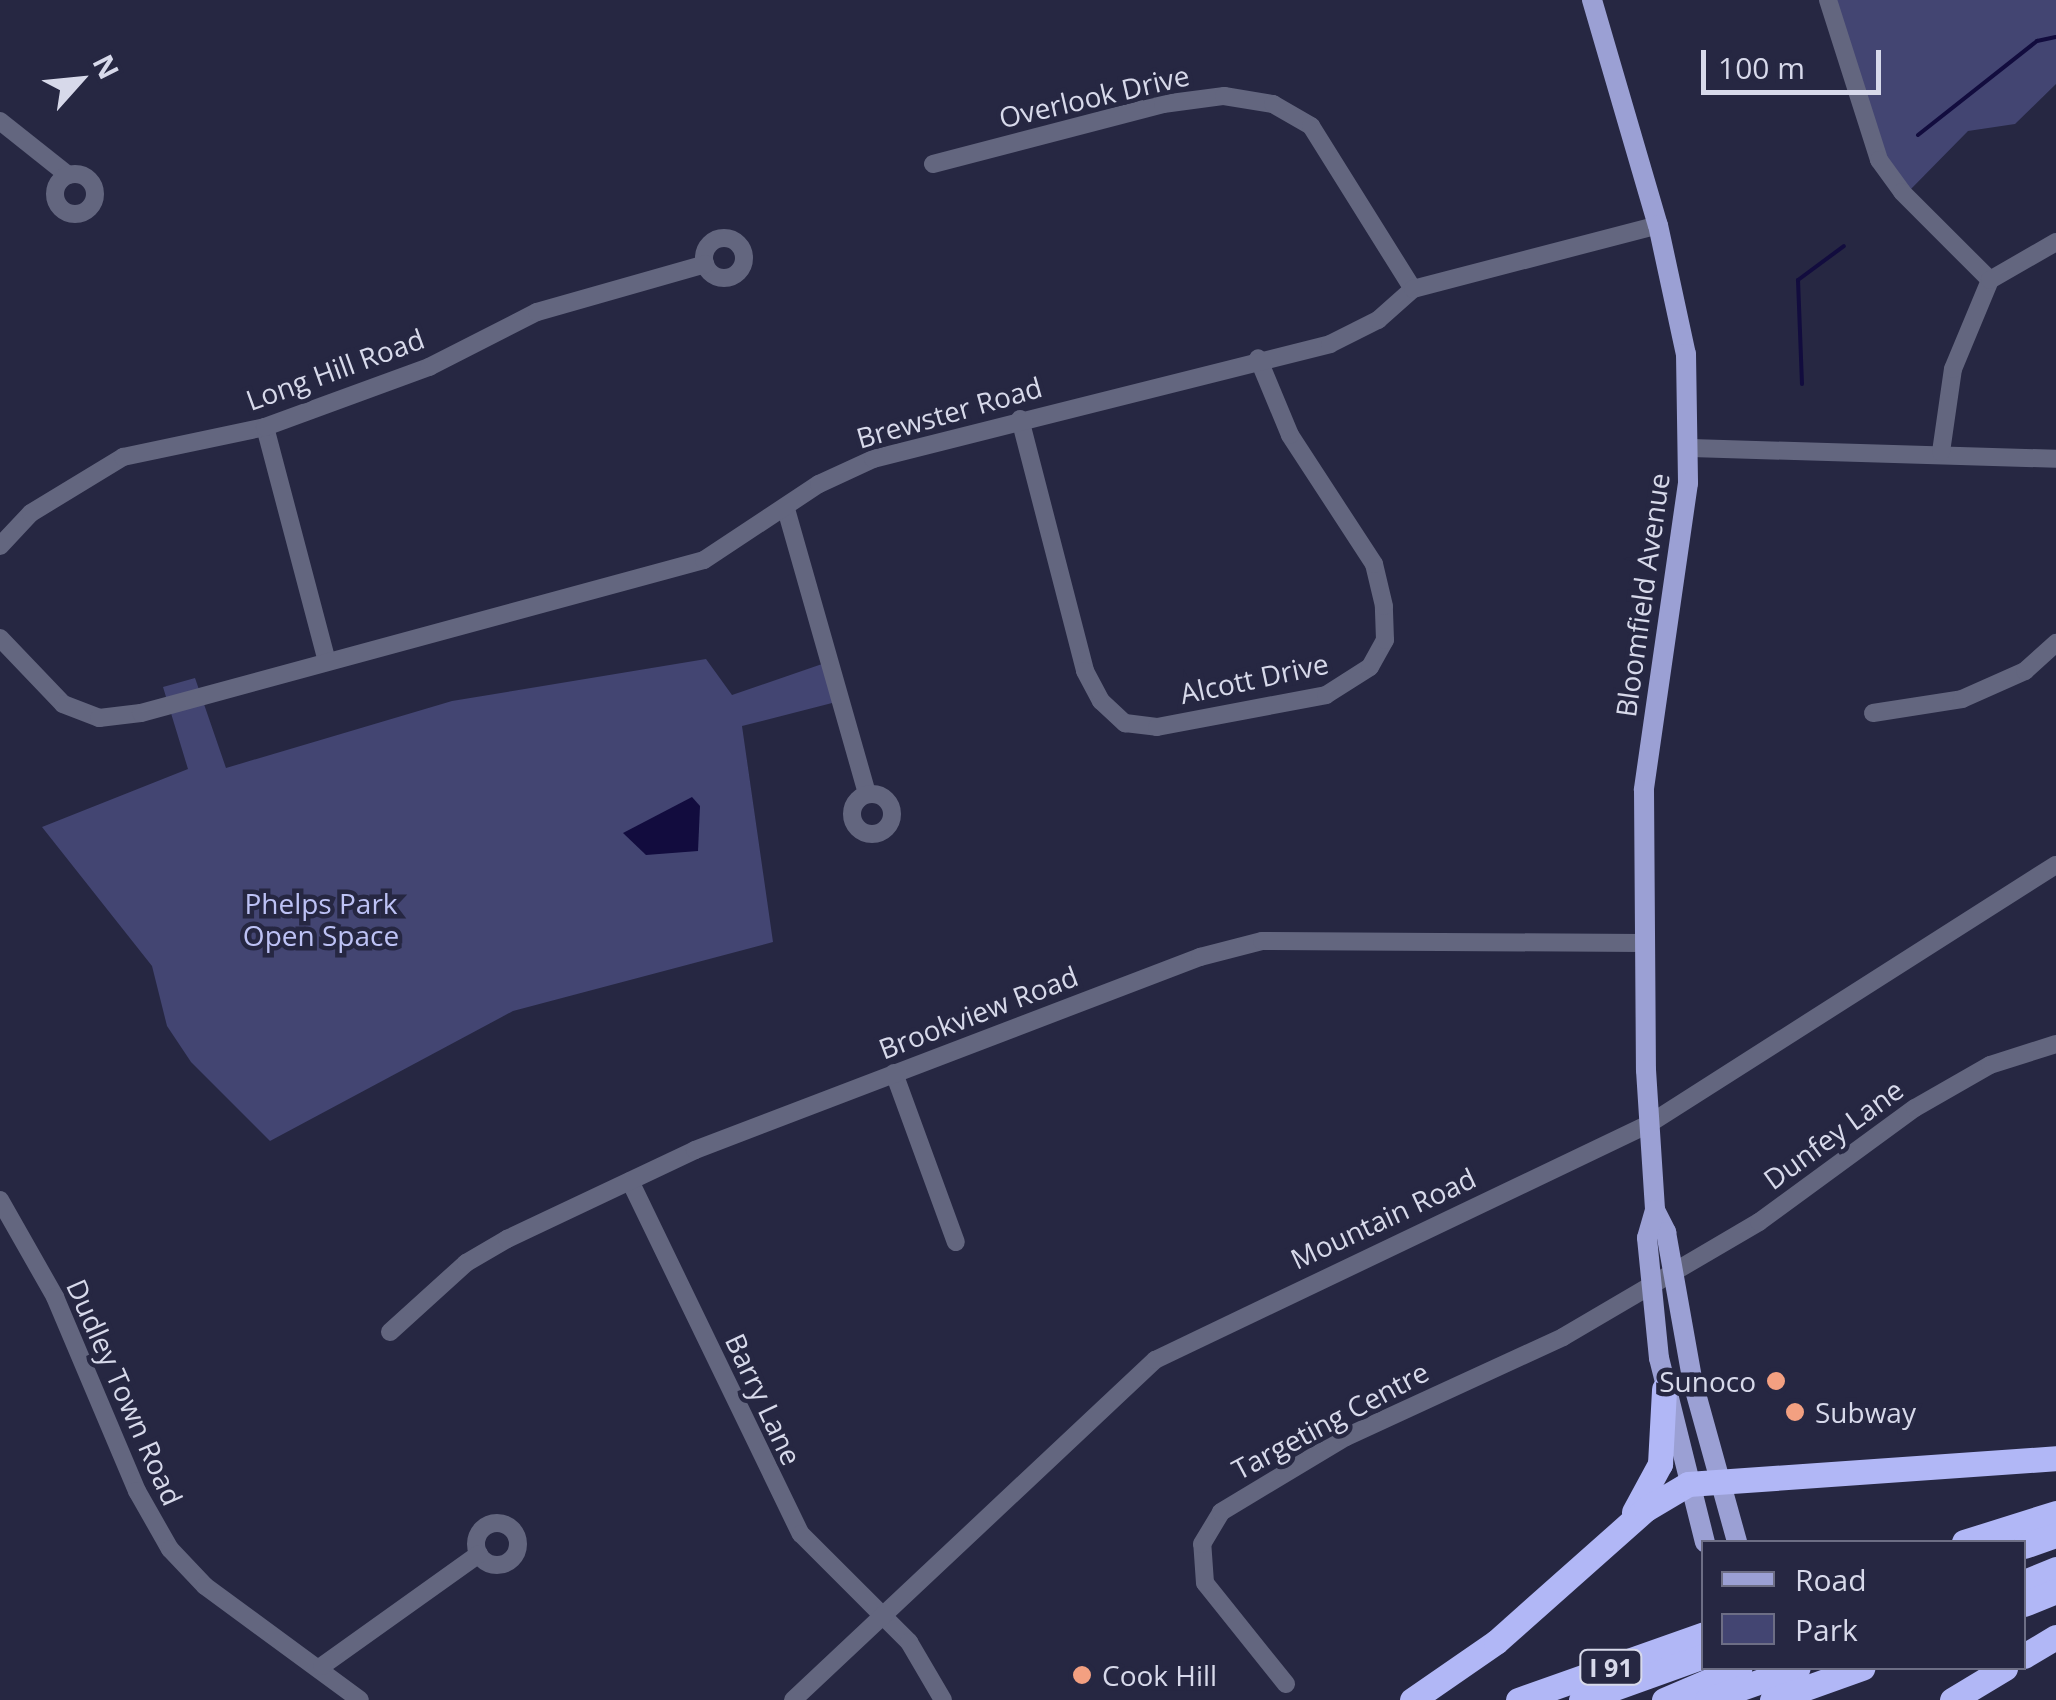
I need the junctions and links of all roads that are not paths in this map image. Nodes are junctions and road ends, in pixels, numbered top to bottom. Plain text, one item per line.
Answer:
1 (1592, 0) edge
2 (1828, 0) edge
3 (2, 127) edge
4 (932, 164) dead end
5 (68, 175) dead end
6 (1658, 226) junction
7 (2056, 242) edge
8 (705, 264) dead end
9 (1990, 280) junction
10 (1413, 289) junction
11 (1258, 358) junction
12 (1020, 418) junction
13 (265, 427) junction
14 (1691, 448) junction
15 (1942, 452) junction
16 (2056, 459) edge
17 (786, 510) junction
18 (0, 546) edge
19 (0, 638) edge
20 (2056, 643) edge
21 (326, 658) junction
22 (1872, 713) dead end
23 (867, 794) dead end
24 (2056, 865) edge
25 (1642, 943) junction
26 (2056, 1044) edge
27 (894, 1073) junction
28 (1649, 1124) junction
29 (630, 1181) junction
30 (0, 1200) edge
31 (1654, 1210) junction
32 (956, 1242) dead end
33 (1672, 1270) junction
34 (1650, 1284) junction
35 (390, 1332) dead end
36 (1693, 1383) junction
37 (1664, 1389) junction
38 (2056, 1458) edge
39 (1718, 1478) junction
40 (1688, 1484) junction
41 (2056, 1513) edge
42 (1628, 1524) junction
43 (2056, 1536) edge
44 (1705, 1540) edge
45 (1736, 1540) edge
46 (1970, 1540) edge
47 (2026, 1545) edge
48 (479, 1554) dead end
49 (2056, 1569) edge
50 (2026, 1581) edge
51 (2056, 1591) edge
52 (2026, 1603) edge
53 (879, 1618) junction
54 (1701, 1635) edge
55 (2056, 1637) edge
56 (2026, 1655) edge
57 (1701, 1657) edge
58 (322, 1666) junction
59 (1703, 1670) edge
60 (1778, 1670) edge
61 (1783, 1670) edge
62 (1856, 1670) edge
63 (2001, 1670) edge
64 (1745, 1679) edge
65 (1286, 1684) dead end
66 (360, 1700) edge
67 (793, 1700) edge
68 (944, 1700) edge
69 (1412, 1700) edge
70 (1518, 1700) edge
71 (1581, 1700) edge
72 (1620, 1700) edge
73 (1664, 1700) edge
74 (1708, 1700) edge
75 (1772, 1700) edge
76 (1784, 1700) edge
77 (1952, 1700) edge

1 - 6 main road, Bloomfield Avenue
2 - 9 street
3 - 5 street
4 - 10 street, Overlook Drive
6 - 10 street, Brewster Road
6 - 14 main road, Bloomfield Avenue
7 - 9 street
8 - 13 street, Long Hill Road
9 - 15 street
10 - 11 street, Brewster Road
11 - 12 street, Brewster Road
11 - 12 street, Alcott Drive
12 - 17 street, Brewster Road
13 - 18 street, Long Hill Road
13 - 21 street
14 - 15 street
14 - 25 main road, Bloomfield Avenue
15 - 16 street
17 - 21 street, Brewster Road
17 - 23 street
19 - 21 street, Brewster Road
20 - 22 street
24 - 28 street, Mountain Road
25 - 27 street, Brookview Road
25 - 28 main road, Bloomfield Avenue
26 - 33 street, Dunfey Lane
27 - 29 street, Brookview Road
27 - 32 street
28 - 31 main road, Bloomfield Avenue
28 - 53 street, Mountain Road
29 - 35 street, Brookview Road
29 - 53 street, Barry Lane
30 - 58 street, Dudley Town Road
31 - 33 main road, Bloomfield Avenue
31 - 34 main road, Bloomfield Avenue
33 - 34 street, Dunfey Lane
33 - 36 main road, Bloomfield Avenue
34 - 37 main road, Bloomfield Avenue
34 - 65 street, Targeting Centre
36 - 37 main road
36 - 39 main road, Bloomfield Avenue
37 - 40 main road, Bloomfield Avenue
37 - 42 highway
38 - 39 highway
39 - 40 highway
39 - 45 main road, Bloomfield Avenue
40 - 42 highway
40 - 44 main road, Bloomfield Avenue
41 - 46 highway
42 - 69 highway
43 - 47 highway
48 - 58 street
49 - 50 highway
51 - 52 highway
53 - 67 street, Mountain Road
53 - 68 street, Barry Lane
54 - 70 highway, I 91
55 - 56 highway
57 - 71 highway
58 - 66 street, Dudley Town Road
59 - 72 highway
60 - 74 highway
61 - 76 main road
62 - 75 highway
63 - 77 highway
64 - 73 highway

